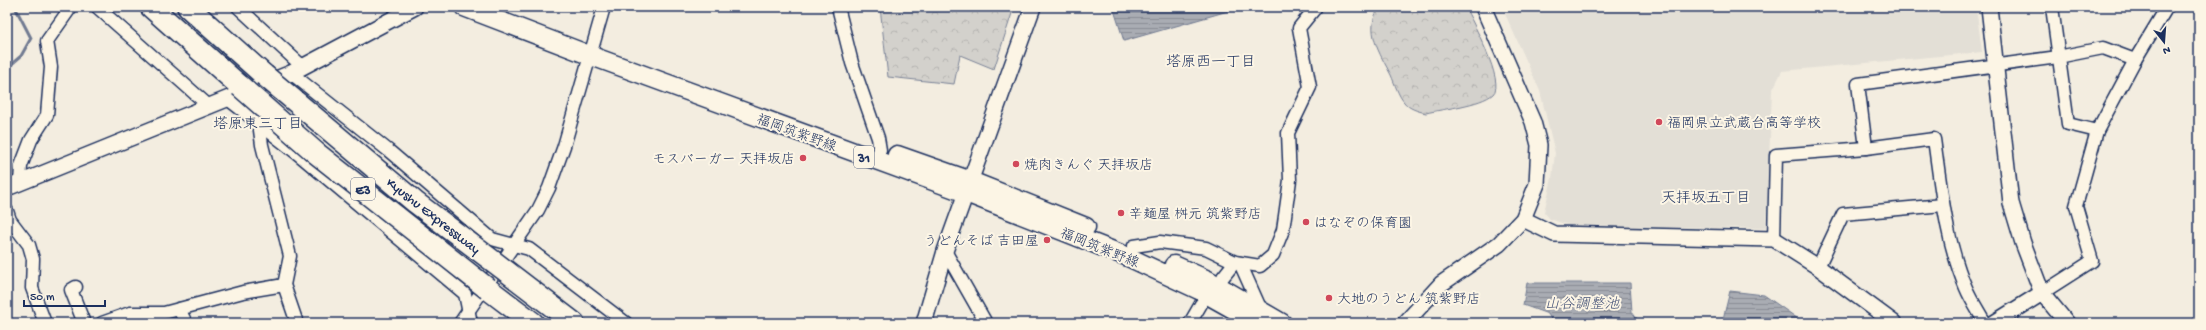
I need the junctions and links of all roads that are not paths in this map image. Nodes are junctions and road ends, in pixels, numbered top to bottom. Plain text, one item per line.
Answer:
1 (71, 7) edge
2 (97, 7) edge
3 (151, 7) edge
4 (188, 7) edge
5 (238, 7) edge
6 (415, 7) edge
7 (464, 7) edge
8 (496, 7) edge
9 (604, 7) edge
10 (838, 7) edge
11 (1032, 7) edge
12 (1316, 7) edge
13 (1483, 7) edge
14 (1989, 7) edge
15 (2052, 7) edge
16 (2167, 7) edge
17 (591, 49) junction
18 (2058, 57) junction
19 (2134, 60) junction
20 (1996, 65) junction
21 (297, 70) junction
22 (234, 93) junction
23 (210, 106) junction
24 (259, 123) junction
25 (2097, 131) junction
26 (1866, 148) junction
27 (880, 150) junction
28 (14, 185) edge
29 (968, 187) junction
30 (1943, 205) junction
31 (7, 211) edge
32 (1523, 219) junction
33 (1774, 239) junction
34 (515, 245) junction
35 (1134, 246) junction
36 (945, 251) junction
37 (1237, 262) junction
38 (1818, 267) junction
39 (1223, 277) dead end
40 (284, 285) junction
41 (76, 287) dead end
42 (2042, 293) junction
43 (1201, 304) dead end
44 (179, 309) junction
45 (470, 317) edge
46 (1260, 317) edge
47 (45, 323) edge
48 (84, 323) edge
49 (102, 323) edge
50 (186, 323) edge
51 (296, 323) edge
52 (460, 323) edge
53 (533, 323) edge
54 (574, 323) edge
55 (626, 323) edge
56 (924, 323) edge
57 (986, 323) edge
58 (1190, 323) edge
59 (1282, 323) edge
60 (1406, 323) edge
61 (1894, 323) edge
62 (1985, 323) edge
63 (1994, 323) edge
64 (2067, 323) edge

1 - 28 street
2 - 23 street
3 - 22 highway, Kyushu Expressway / E3
4 - 54 highway, Kyushu Expressway / E3, bridge
5 - 21 street
6 - 21 street
7 - 17 main road, 福岡筑紫野線 / 31
8 - 17 main road, 福岡筑紫野線 / 31
9 - 17 street
10 - 27 street
11 - 29 street
12 - 37 street
13 - 32 street
14 - 20 street
15 - 18 street
16 - 19 street
17 - 27 main road, 福岡筑紫野線 / 31
17 - 29 main road, 福岡筑紫野線 / 31
17 - 34 street
18 - 19 street
18 - 20 street
18 - 25 street
19 - 25 street
20 - 26 street
20 - 42 street
21 - 22 street
21 - 34 street
22 - 23 street
22 - 24 street
22 - 53 highway, Kyushu Expressway / E3, bridge
23 - 28 street
24 - 40 street
24 - 45 street
25 - 42 street
26 - 30 street
26 - 33 street
27 - 29 main road, 福岡筑紫野線 / 31
29 - 35 main road, 福岡筑紫野線 / 31
29 - 36 street
29 - 46 main road, 福岡筑紫野線 / 31
30 - 38 street
30 - 62 street
31 - 47 street
32 - 33 street
32 - 60 street
33 - 38 street
34 - 45 street
34 - 55 street
35 - 37 street
35 - 46 main road, 福岡筑紫野線 / 31
36 - 56 street
36 - 57 street
37 - 39 street
37 - 46 street
38 - 61 street
40 - 44 street
40 - 51 street
41 - 48 street
42 - 63 street
42 - 64 street
43 - 58 street
44 - 49 street
44 - 50 street
45 - 52 street
46 - 59 main road, 福岡筑紫野線 / 31

